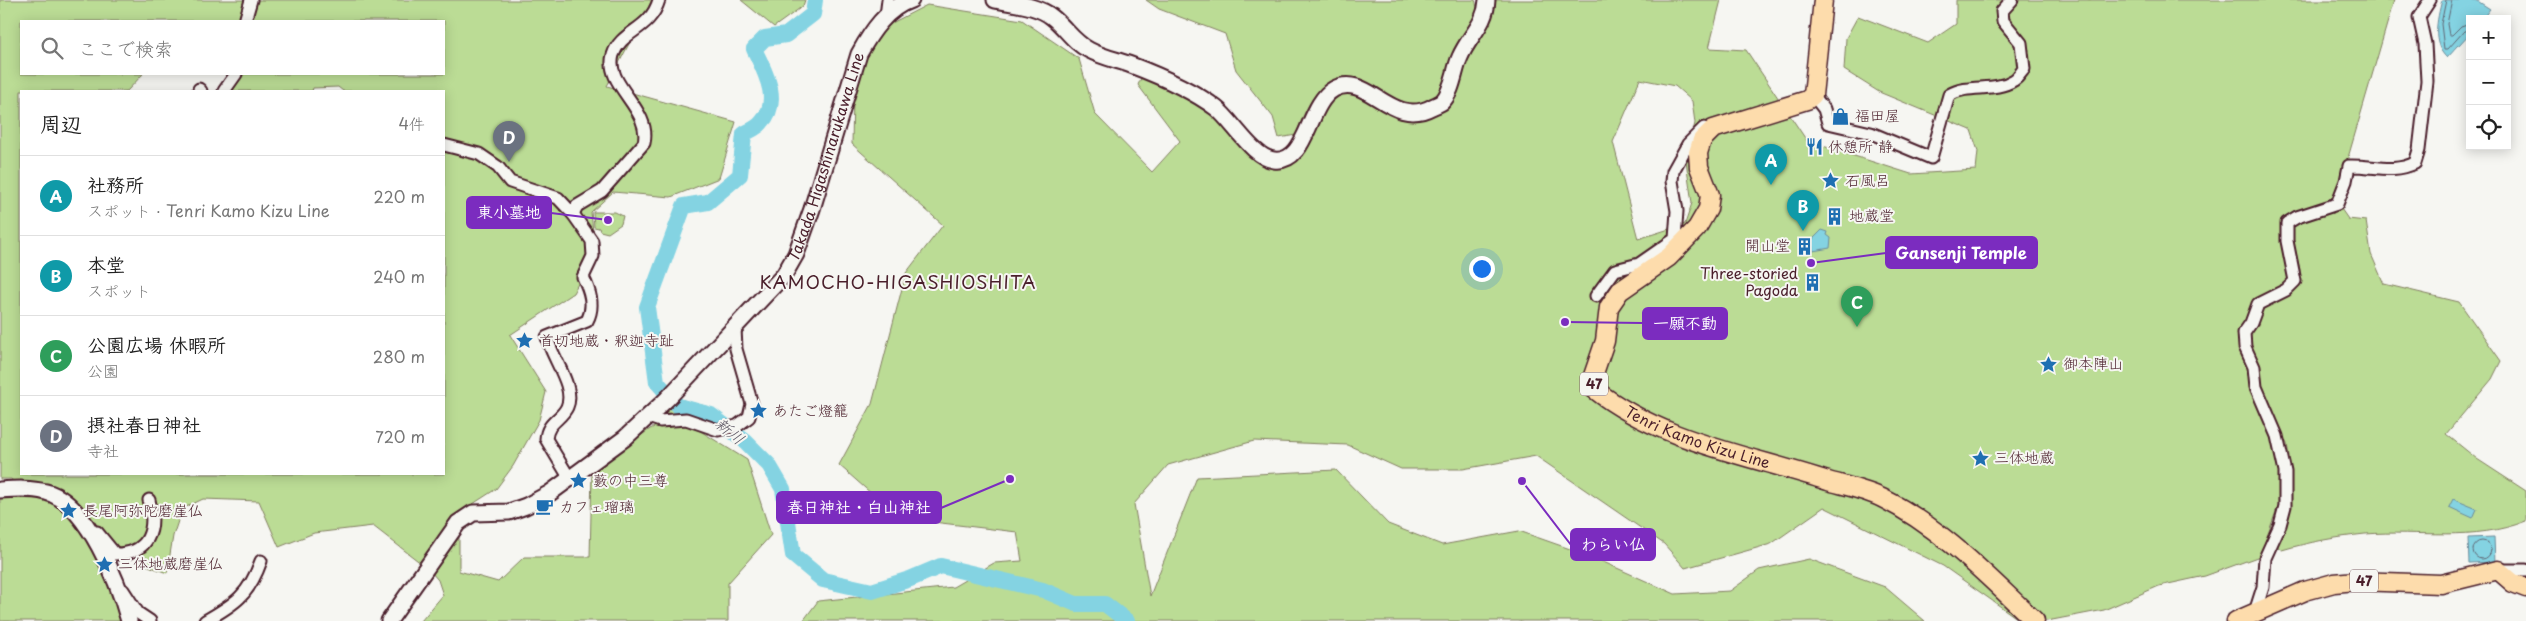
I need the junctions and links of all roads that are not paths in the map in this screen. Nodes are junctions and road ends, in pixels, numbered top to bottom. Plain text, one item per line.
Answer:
1 (251, 0) edge
2 (659, 0) edge
3 (888, 0) edge
4 (911, 0) edge
5 (995, 0) edge
6 (1487, 0) edge
7 (1824, 0) edge
8 (2012, 0) edge
9 (2430, 0) edge
10 (886, 16) junction
11 (245, 20) edge
12 (235, 75) edge
13 (225, 90) edge
14 (1813, 95) junction
15 (1713, 129) junction
16 (445, 145) edge
17 (573, 214) junction
18 (1596, 296) dead end
19 (735, 328) junction
20 (648, 417) junction
21 (570, 479) junction
22 (0, 490) edge
23 (148, 500) dead end
24 (79, 518) junction
25 (262, 561) dead end
26 (2498, 570) junction
27 (2526, 570) edge
28 (116, 580) junction
29 (2526, 588) edge
30 (2255, 612) junction
31 (129, 621) edge
32 (150, 621) edge
33 (205, 621) edge
34 (389, 621) edge
35 (2035, 621) edge
36 (2236, 621) edge

1 - 11 street
2 - 17 street
3 - 10 street
4 - 10 main road, Takada Higashinarukawa Line
5 - 6 main road
7 - 14 main road
8 - 14 street
9 - 30 street
10 - 19 main road, Takada Higashinarukawa Line
12 - 13 street
14 - 15 main road
15 - 18 street
15 - 35 main road, Tenri Kamo Kizu Line / 47
16 - 17 street
17 - 21 street
19 - 20 main road, Takada Higashinarukawa Line
19 - 20 street
20 - 21 main road, Takada Higashinarukawa Line
21 - 34 main road, Takada Higashinarukawa Line
22 - 24 main road
23 - 24 street
24 - 28 main road
25 - 33 street
26 - 27 street
26 - 29 main road
26 - 30 main road, 47
28 - 31 main road
28 - 32 street
30 - 36 main road, 47

